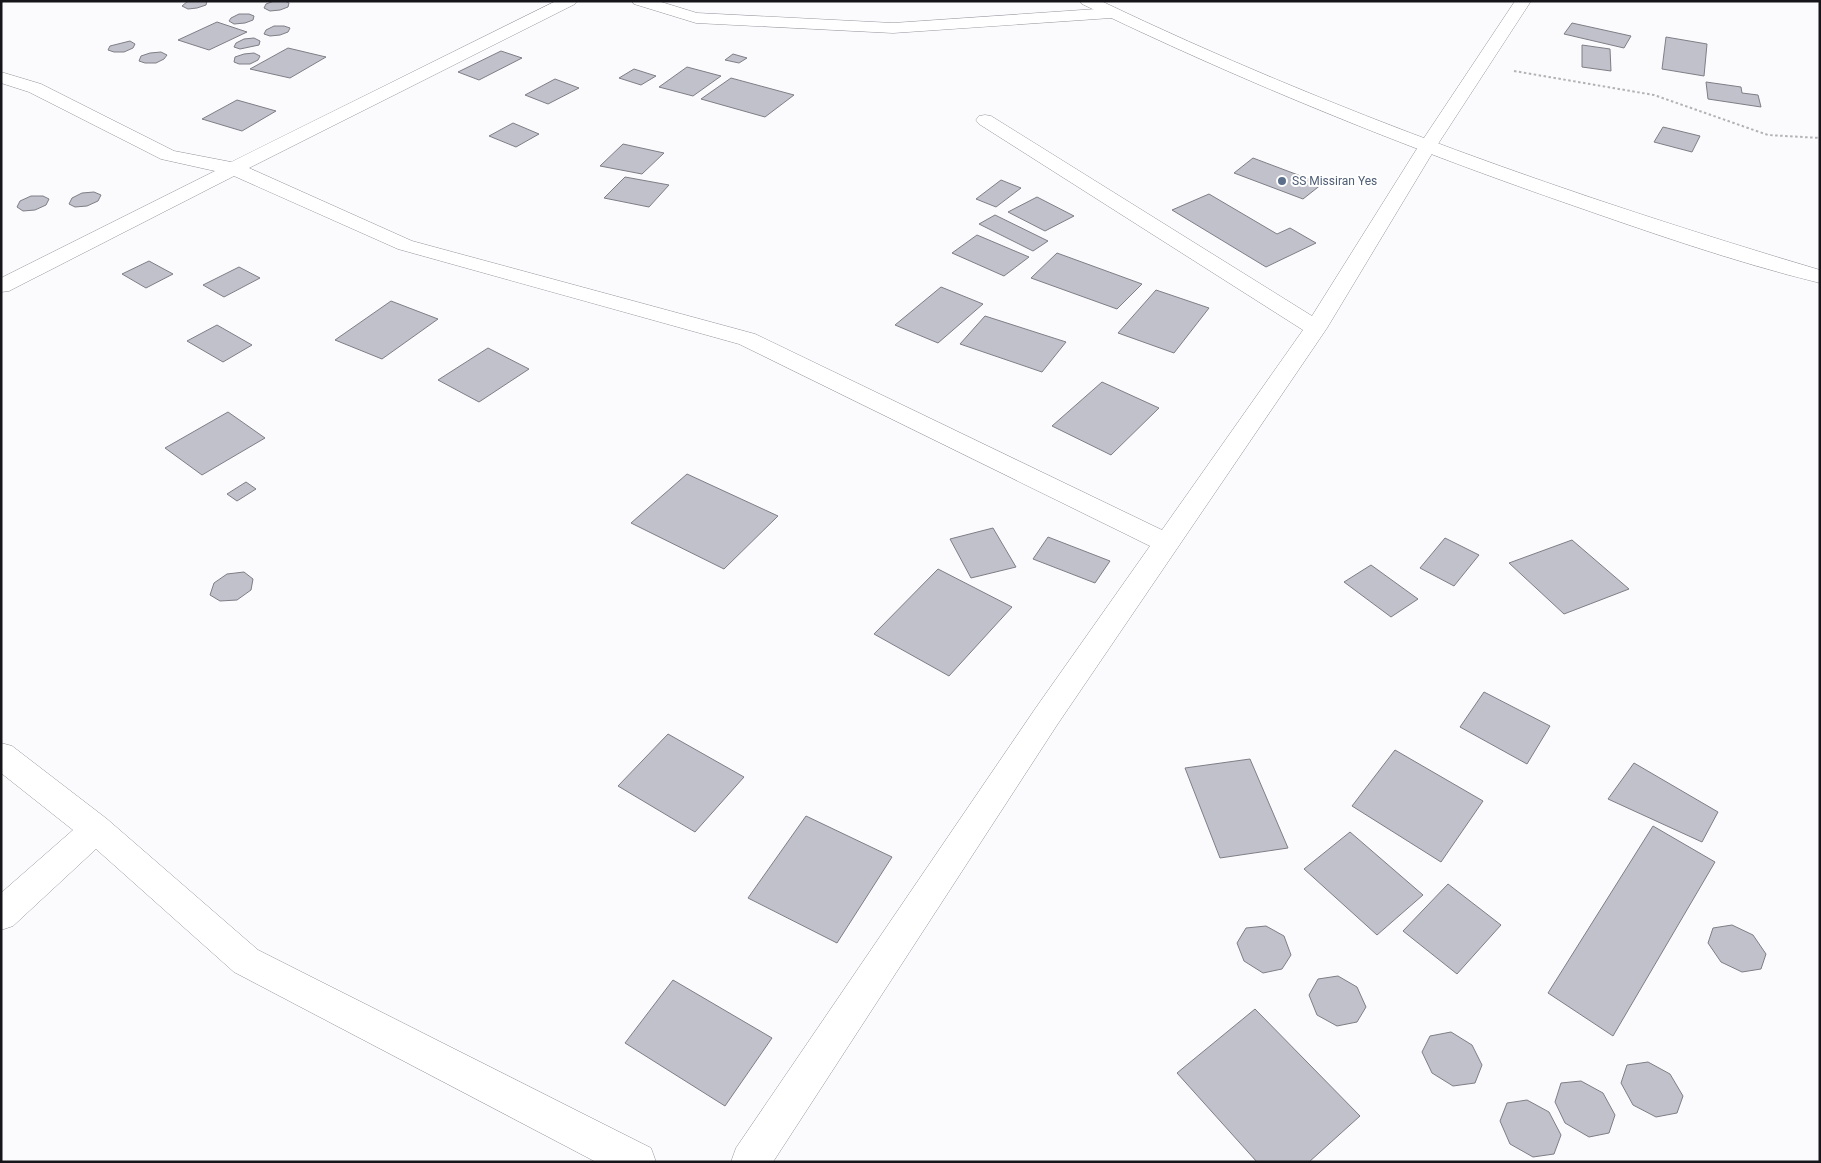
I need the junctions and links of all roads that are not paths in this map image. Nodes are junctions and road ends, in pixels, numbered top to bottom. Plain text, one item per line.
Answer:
1 (569, 1) edge
2 (640, 1) edge
3 (1088, 1) edge
4 (1523, 1) edge
5 (1111, 13) junction
6 (1, 77) edge
7 (985, 120) dead end
8 (1427, 147) junction
9 (235, 169) junction
10 (1820, 277) edge
11 (1, 286) edge
12 (1316, 328) junction
13 (1166, 542) junction
14 (1, 755) edge
15 (96, 829) junction
16 (1, 915) edge
17 (637, 1162) edge
18 (750, 1162) edge

1 - 9 street
2 - 5 street
3 - 5 street
4 - 8 street
5 - 8 street
6 - 9 street
7 - 12 street
8 - 10 street
8 - 12 street
9 - 11 street
9 - 13 street
12 - 13 street
13 - 18 street
14 - 15 street
15 - 16 street
15 - 17 street

